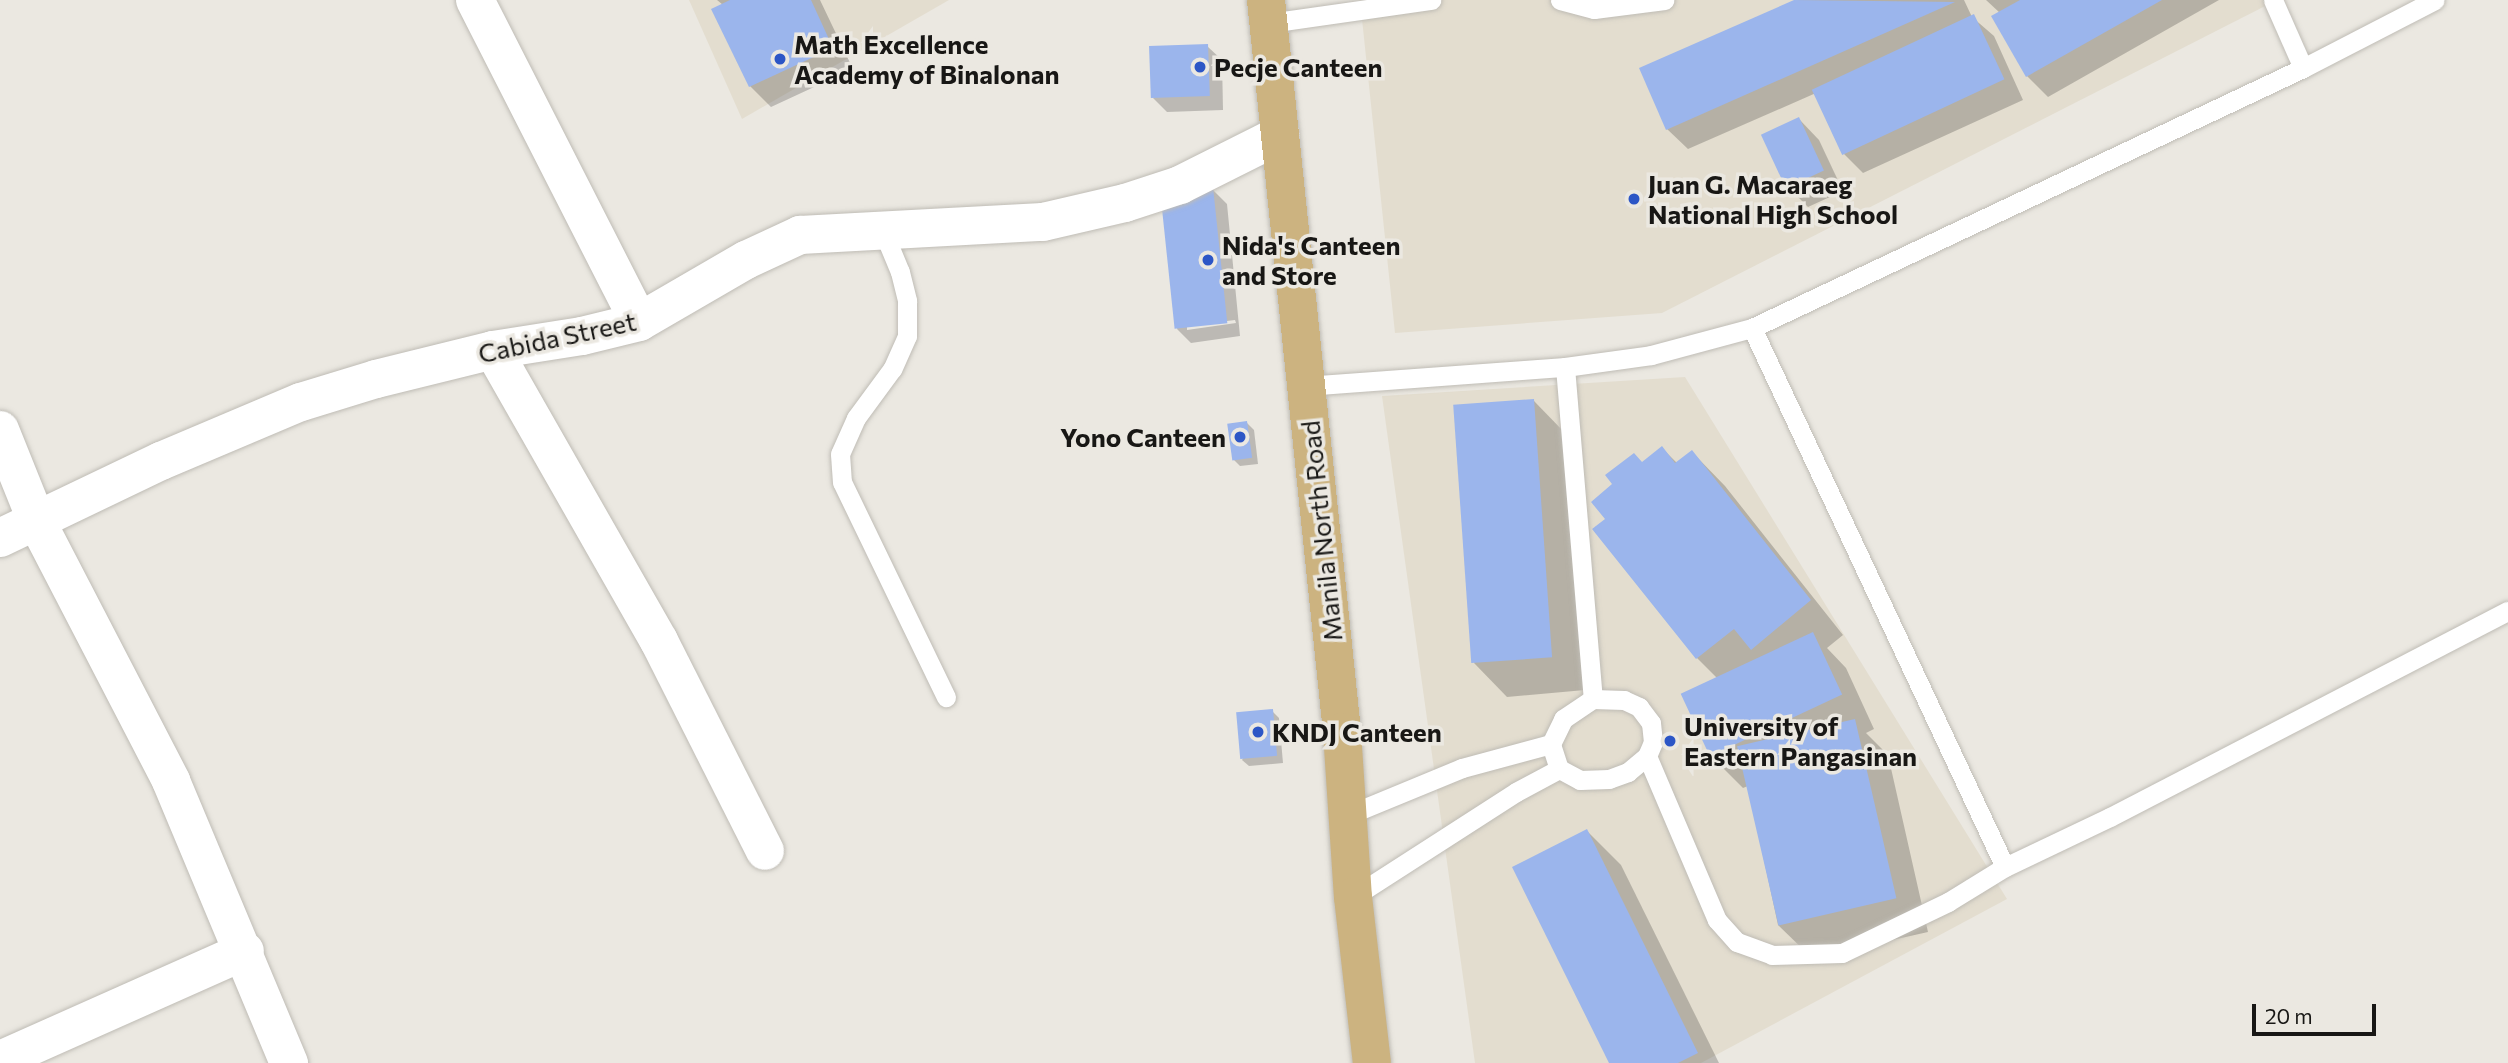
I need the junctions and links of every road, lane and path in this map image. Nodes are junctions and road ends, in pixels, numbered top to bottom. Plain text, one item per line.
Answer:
1 (475, 0) edge
2 (1431, 0) edge
3 (1560, 0) edge
4 (1664, 0) edge
5 (2273, 0) edge
6 (2435, 0) edge
7 (1268, 12) edge
8 (2303, 68) junction
9 (1280, 135) junction
10 (883, 231) junction
11 (639, 321) junction
12 (1752, 328) junction
13 (493, 350) junction
14 (1565, 368) junction
15 (1305, 386) junction
16 (0, 430) edge
17 (37, 522) junction
18 (0, 538) edge
19 (2508, 611) edge
20 (946, 697) dead end
21 (1593, 699) junction
22 (1551, 744) junction
23 (1647, 756) junction
24 (1559, 769) junction
25 (1349, 814) junction
26 (765, 851) dead end
27 (2005, 867) junction
28 (1353, 897) junction
29 (245, 951) junction
30 (0, 1060) edge
31 (289, 1063) edge
32 (1373, 1063) edge

1 - 11 street
2 - 7 lane
3 - 4 lane
5 - 8 lane
6 - 8 lane
7 - 9 highway, Manila North Road
8 - 12 lane
9 - 10 street, Cabida Street
9 - 15 highway, Manila North Road
10 - 11 street, Cabida Street
10 - 20 lane
11 - 13 street, Cabida Street
12 - 14 lane
12 - 27 lane
13 - 17 street, Cabida Street
13 - 26 street
14 - 15 lane
14 - 21 lane
15 - 25 highway, Manila North Road
16 - 17 street
17 - 18 street, Cabida Street
17 - 29 street
19 - 27 lane
21 - 22 lane
21 - 23 lane
22 - 24 lane
22 - 25 lane
23 - 24 lane
23 - 27 lane
24 - 28 lane
25 - 28 highway, Manila North Road
28 - 32 highway, Manila North Road
29 - 30 street
29 - 31 street

